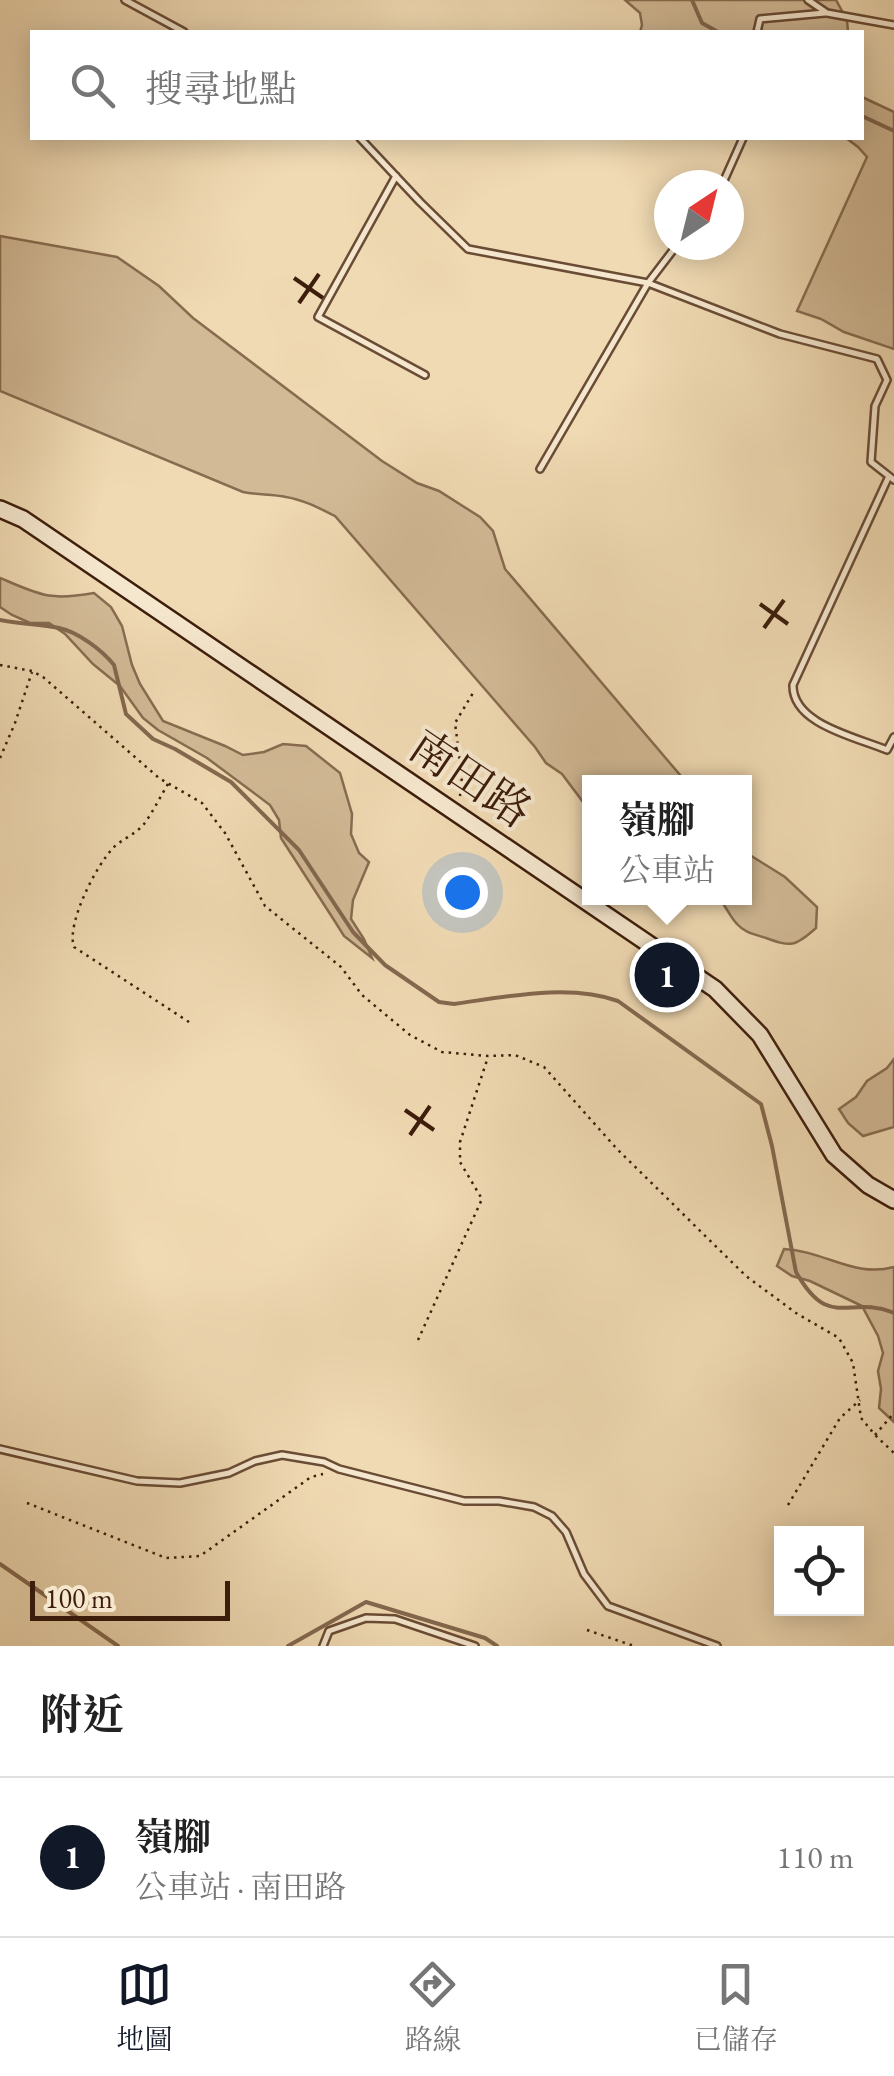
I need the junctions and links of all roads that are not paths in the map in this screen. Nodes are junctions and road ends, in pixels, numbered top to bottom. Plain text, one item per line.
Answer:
1 (125, 0) edge
2 (808, 0) edge
3 (828, 13) junction
4 (894, 25) edge
5 (180, 30) edge
6 (758, 30) edge
7 (362, 140) edge
8 (743, 140) edge
9 (729, 170) edge
10 (396, 176) junction
11 (666, 260) edge
12 (648, 283) junction
13 (425, 375) dead end
14 (540, 469) dead end
15 (891, 478) edge
16 (0, 508) edge
17 (894, 738) edge
18 (890, 751) edge
19 (582, 898) edge
20 (592, 905) edge
21 (894, 1200) edge
22 (0, 1449) edge
23 (323, 1646) edge
24 (475, 1646) edge
25 (717, 1646) edge

1 - 5 lane
2 - 3 lane
3 - 4 lane
3 - 6 lane
7 - 10 lane
8 - 9 lane
10 - 12 lane
10 - 13 lane
11 - 12 lane
12 - 14 lane
12 - 15 lane
15 - 18 lane
16 - 19 main road, 南田路
17 - 18 lane
20 - 21 main road, 南田路
22 - 25 lane
23 - 24 lane

